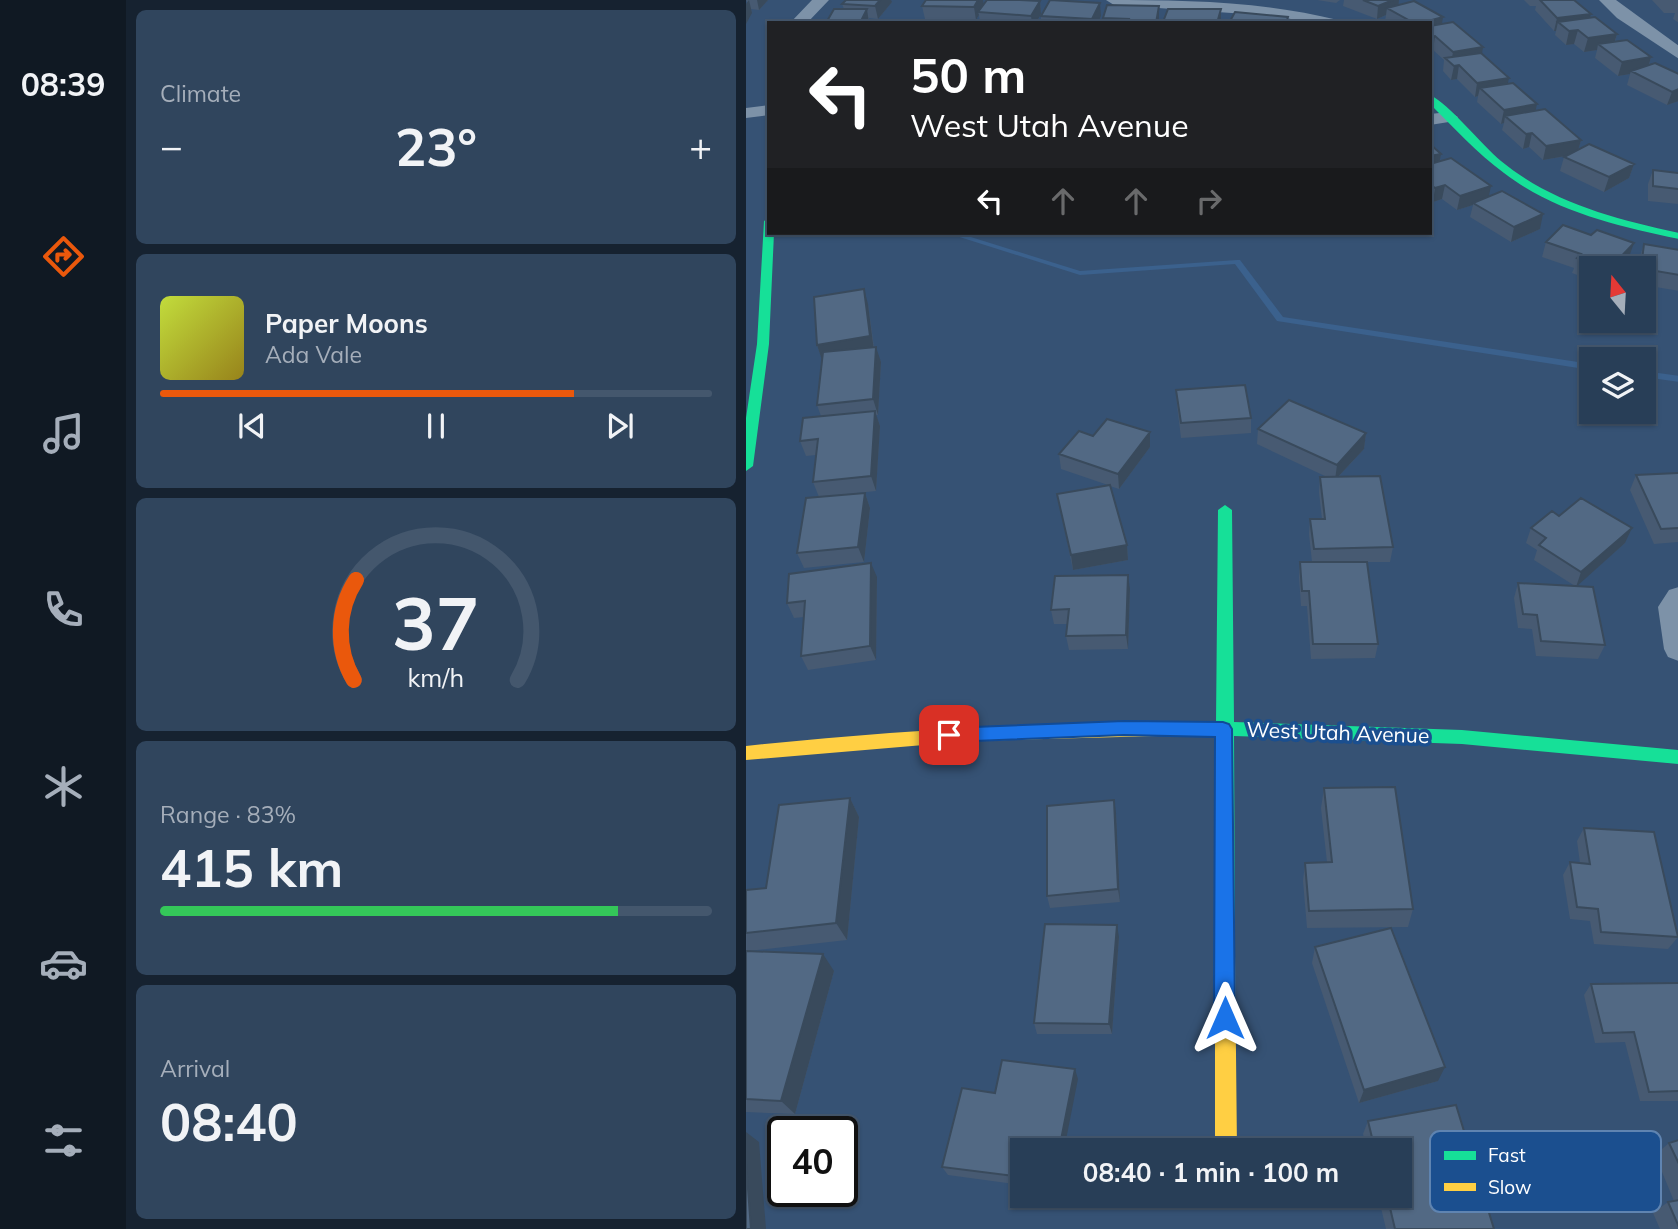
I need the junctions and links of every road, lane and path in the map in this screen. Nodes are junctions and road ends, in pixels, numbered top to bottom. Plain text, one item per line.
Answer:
1 (821, 0) edge
2 (1114, 0) edge
3 (1607, 0) edge
4 (800, 21) edge
5 (1323, 21) edge
6 (1679, 54) edge
7 (1432, 100) edge
8 (767, 110) edge
9 (746, 113) edge
10 (1449, 117) junction
11 (1432, 120) edge
12 (769, 235) edge
13 (1679, 236) edge
14 (746, 466) edge
15 (1226, 510) dead end
16 (1679, 598) edge
17 (1679, 649) edge
18 (1223, 729) junction
19 (746, 753) edge
20 (1679, 757) edge
21 (1226, 1138) edge

1 - 4 street
2 - 5 street
3 - 6 street
7 - 10 street
8 - 9 street
10 - 11 street
10 - 13 street
12 - 14 street
15 - 18 street
16 - 17 street
18 - 19 street, West Utah Avenue
18 - 20 street, West Utah Avenue
18 - 21 street

